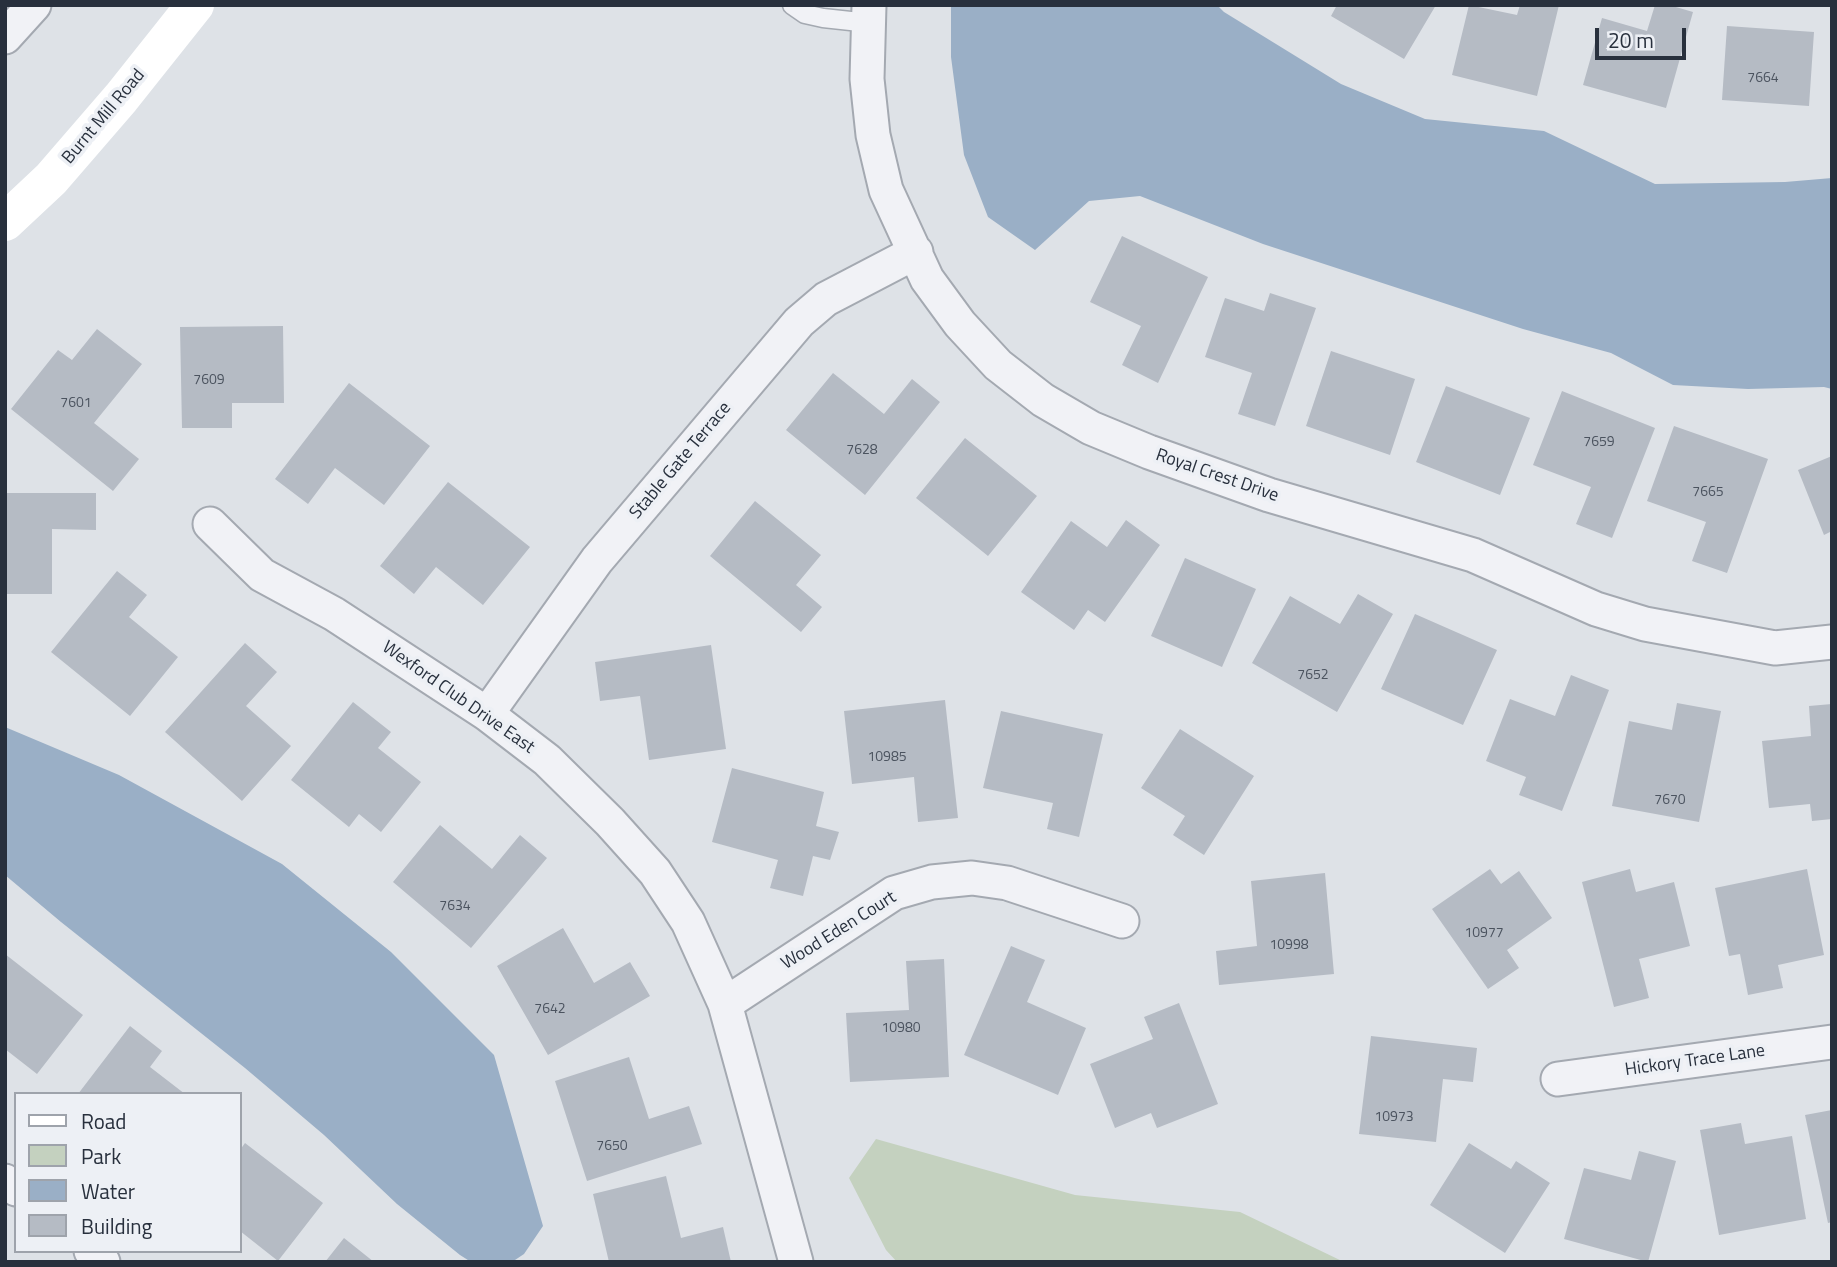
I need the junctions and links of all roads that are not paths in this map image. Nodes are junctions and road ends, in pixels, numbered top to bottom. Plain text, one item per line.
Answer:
1 (34, 5) edge
2 (195, 5) edge
3 (792, 5) edge
4 (869, 14) edge
5 (5, 37) edge
6 (5, 222) edge
7 (916, 252) junction
8 (210, 524) dead end
9 (1832, 642) edge
10 (486, 714) junction
11 (1122, 921) dead end
12 (725, 1003) junction
13 (1832, 1042) edge
14 (1558, 1079) dead end
15 (796, 1262) edge

1 - 5 street
2 - 6 street, Burnt Mill Road
3 - 4 lane
4 - 7 street, Royal Crest Drive
7 - 9 street, Royal Crest Drive
7 - 10 street, Stable Gate Terrace
8 - 10 street, Wexford Club Drive East
10 - 12 street, Wexford Club Drive East
11 - 12 street, Wood Eden Court
12 - 15 street, Wexford Club Drive East
13 - 14 street, Hickory Trace Lane

